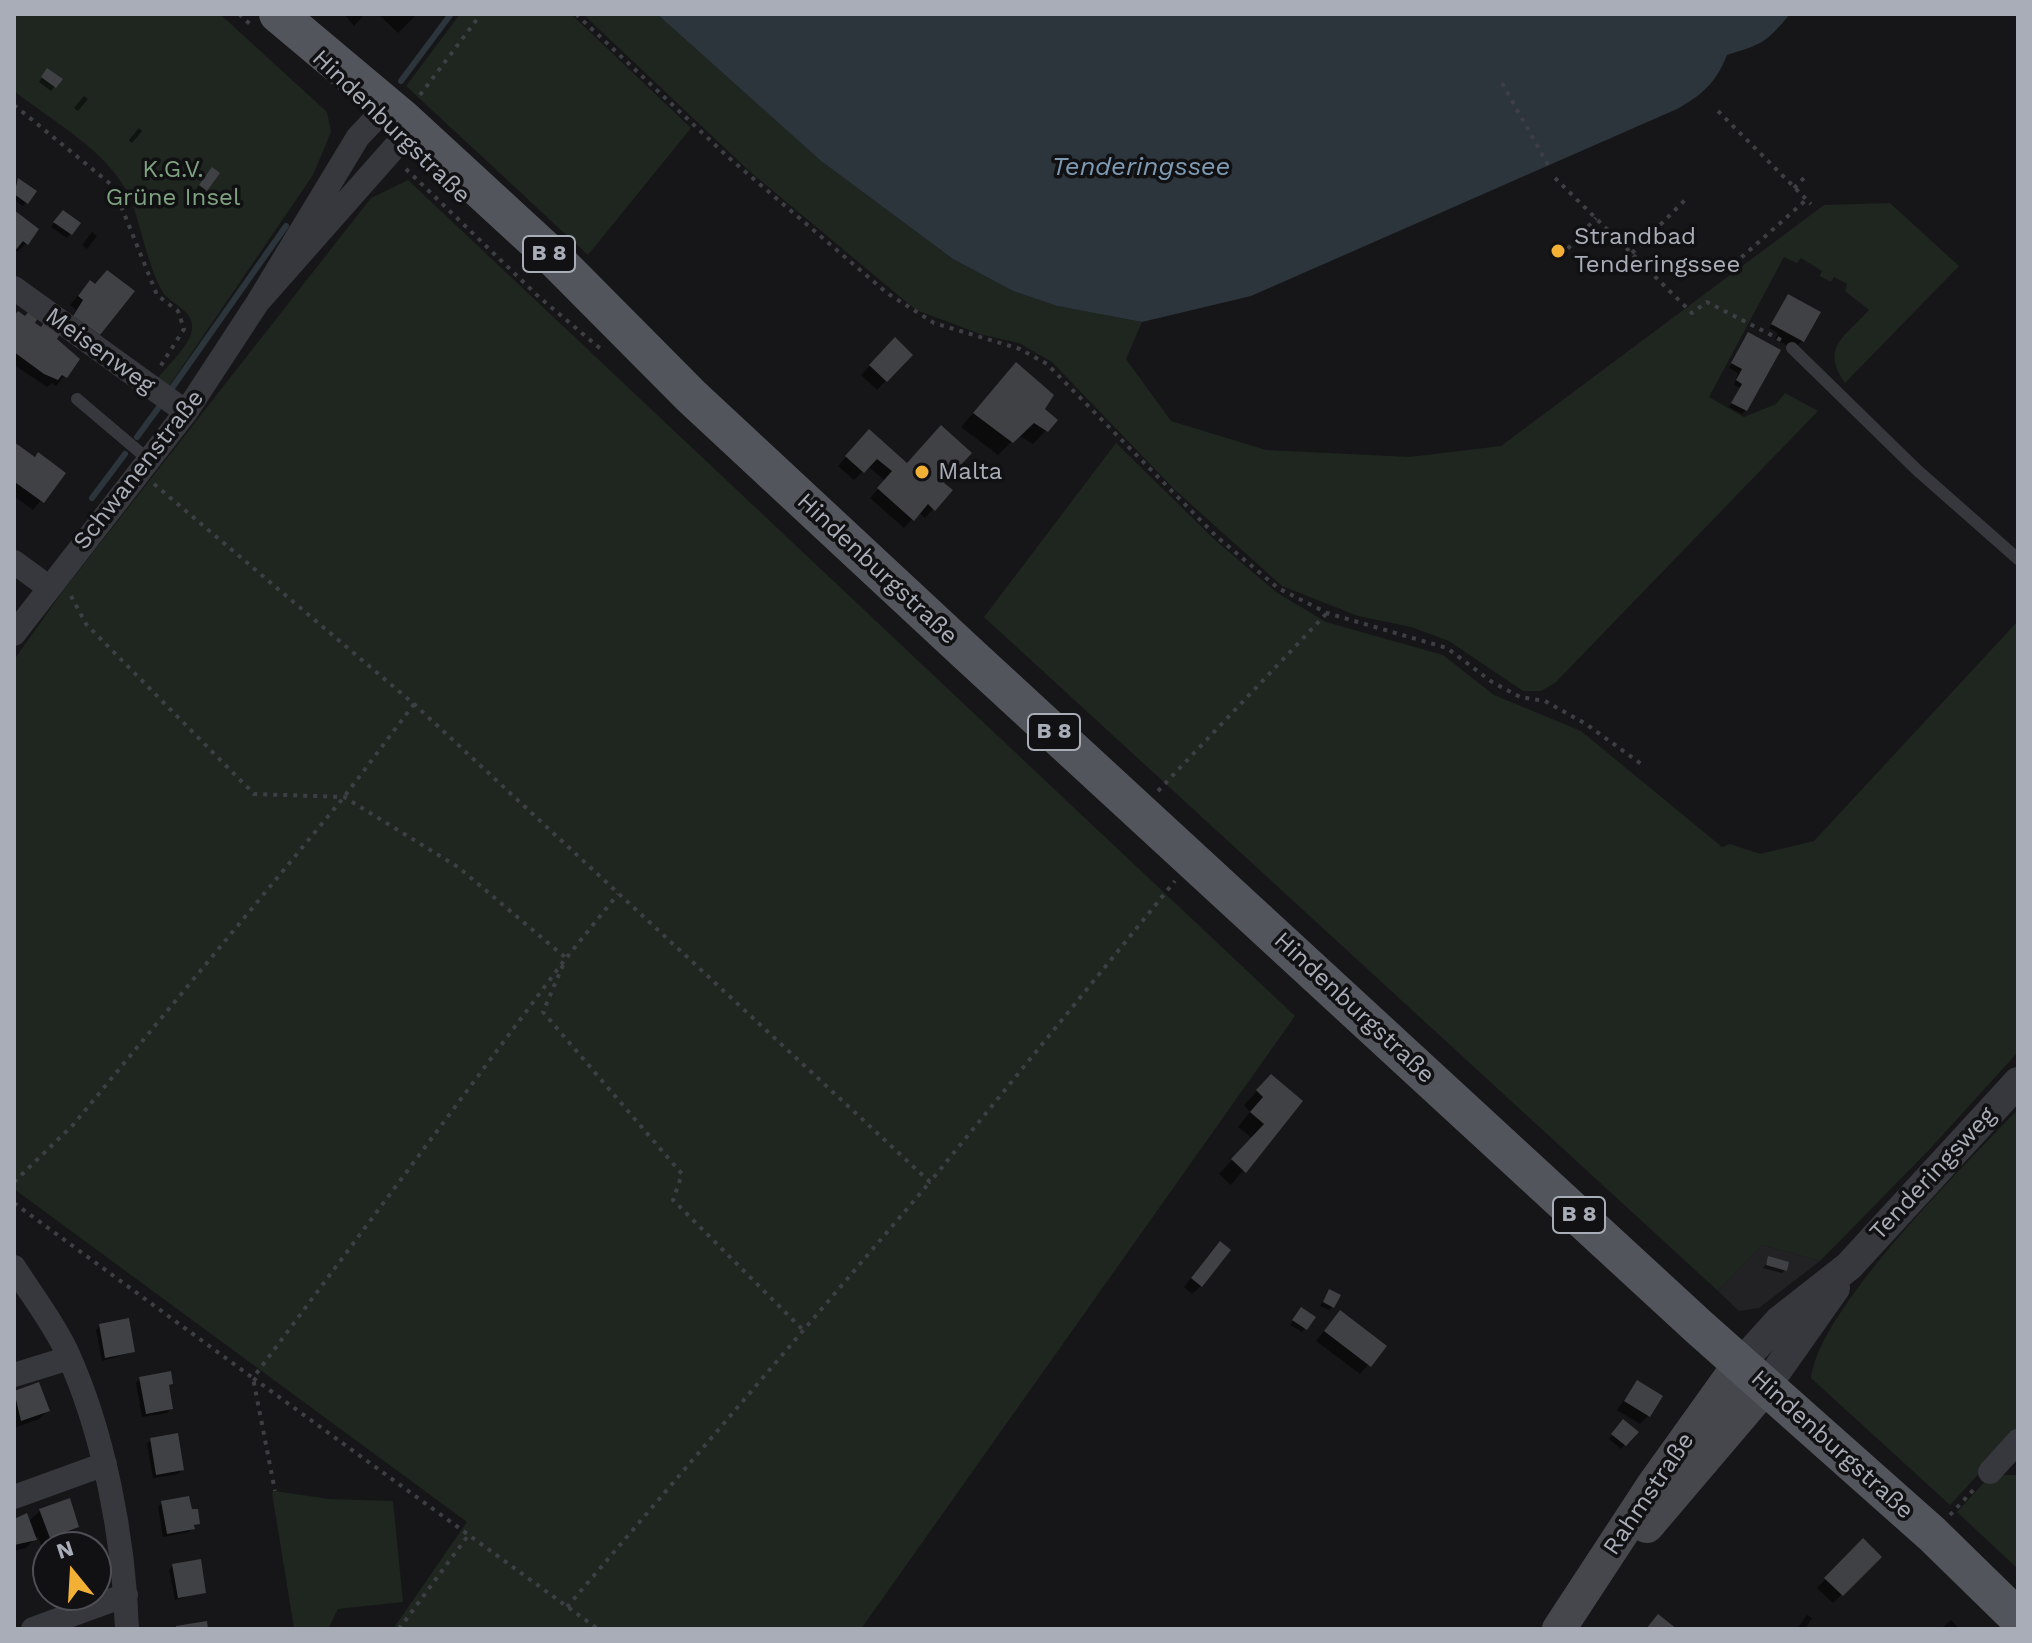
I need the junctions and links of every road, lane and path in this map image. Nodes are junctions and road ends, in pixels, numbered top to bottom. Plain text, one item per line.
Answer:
1 (276, 14) edge
2 (481, 14) edge
3 (576, 14) edge
4 (1502, 83) dead end
5 (14, 105) edge
6 (1718, 111) dead end
7 (393, 125) junction
8 (1548, 165) dead end
9 (1807, 175) dead end
10 (1555, 178) dead end
11 (1794, 188) junction
12 (1688, 197) dead end
13 (1596, 218) junction
14 (1632, 253) junction
15 (1561, 256) dead end
16 (1734, 264) dead end
17 (14, 288) edge
18 (258, 302) junction
19 (1792, 348) joint
20 (148, 386) junction
21 (77, 399) dead end
22 (186, 412) junction
23 (145, 466) junction
24 (2018, 559) edge
25 (14, 562) edge
26 (47, 586) junction
27 (1327, 613) junction
28 (14, 634) edge
29 (414, 704) junction
30 (1644, 766) dead end
31 (344, 797) junction
32 (1140, 811) junction
33 (1194, 860) junction
34 (618, 894) junction
35 (566, 958) junction
36 (2018, 1082) edge
37 (14, 1182) edge
38 (930, 1182) junction
39 (14, 1203) edge
40 (20, 1208) junction
41 (14, 1210) edge
42 (14, 1267) edge
43 (804, 1331) junction
44 (69, 1358) junction
45 (14, 1375) edge
46 (1753, 1375) junction
47 (253, 1378) junction
48 (2018, 1441) edge
49 (105, 1464) junction
50 (1990, 1472) joint
51 (275, 1491) dead end
52 (14, 1497) edge
53 (470, 1533) junction
54 (1932, 1534) junction
55 (126, 1595) junction
56 (567, 1607) junction
57 (2018, 1618) edge
58 (1560, 1628) edge
59 (33, 1629) edge
60 (127, 1629) edge
61 (399, 1629) edge
62 (598, 1629) edge

1 - 7 main road, Hindenburgstraße / B 8
2 - 7 path
3 - 27 path
4 - 8 path
5 - 20 path
6 - 11 path
7 - 18 street, Schwanenstraße
7 - 18 street, Schwanenstraße
7 - 32 main road, Hindenburgstraße / B 8
9 - 11 path
10 - 13 path
11 - 16 path
12 - 14 path
13 - 14 path
13 - 15 path
14 - 19 path
17 - 20 street, Meisenweg
18 - 22 street, Schwanenstraße
19 - 24 lane
20 - 22 street, Meisenweg
21 - 23 lane
22 - 23 street, Schwanenstraße
23 - 26 street, Schwanenstraße
23 - 29 path
25 - 26 street
26 - 28 street, Schwanenstraße
26 - 31 path
27 - 30 path
27 - 32 path
29 - 31 path
29 - 34 path
31 - 35 path
31 - 37 path
32 - 33 main road, Hindenburgstraße / B 8
33 - 38 path
33 - 46 main road, Hindenburgstraße / B 8
34 - 35 path
34 - 38 path
35 - 43 path
35 - 47 path
36 - 46 street, Tenderingsweg
38 - 43 path
39 - 40 path
40 - 41 path
40 - 47 path
42 - 44 street
43 - 56 path
44 - 45 street
44 - 49 street
46 - 54 main road, Hindenburgstraße / B 8
46 - 58 main road, Rahmstraße
47 - 51 path
47 - 53 path
48 - 50 street
49 - 52 street
49 - 55 street
50 - 54 path
53 - 56 path
53 - 61 path
54 - 57 main road, Hindenburgstraße / B 8
55 - 59 street
55 - 60 street
56 - 62 path

